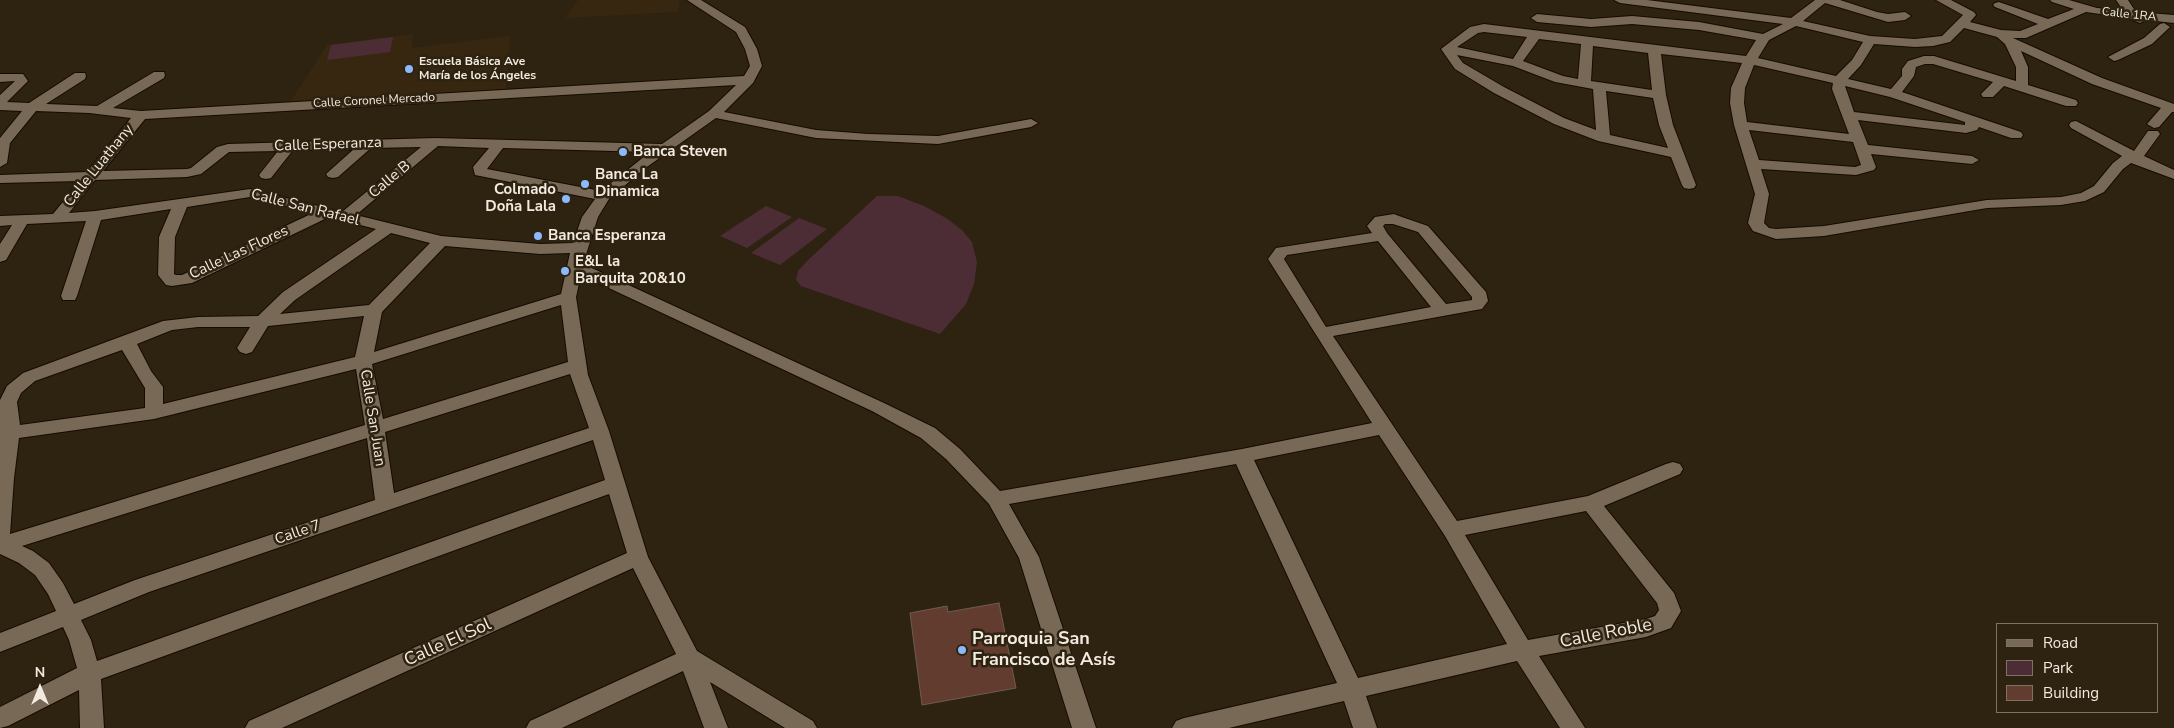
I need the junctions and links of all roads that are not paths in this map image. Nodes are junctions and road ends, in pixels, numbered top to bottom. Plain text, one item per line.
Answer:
1 (693, 0) edge
2 (1620, 0) edge
3 (1822, 0) edge
4 (1828, 0) edge
5 (1942, 0) edge
6 (2056, 0) edge
7 (2122, 0) edge
8 (2000, 5) dead end
9 (2083, 9) junction
10 (1905, 16) dead end
11 (2133, 16) junction
12 (1537, 18) dead end
13 (1793, 22) junction
14 (1960, 23) junction
15 (2047, 23) junction
16 (2171, 25) edge
17 (1535, 35) junction
18 (1764, 38) junction
19 (2006, 38) junction
20 (1870, 40) junction
21 (1587, 41) junction
22 (1934, 42) junction
23 (1447, 49) junction
24 (1654, 50) junction
25 (2114, 57) dead end
26 (1750, 60) junction
27 (1934, 60) junction
28 (1516, 63) junction
29 (160, 75) dead end
30 (80, 76) dead end
31 (0, 78) edge
32 (748, 80) junction
33 (1838, 80) junction
34 (2002, 81) junction
35 (1584, 84) junction
36 (1599, 86) junction
37 (2022, 87) junction
38 (1894, 94) junction
39 (1988, 94) dead end
40 (1659, 95) junction
41 (2071, 103) dead end
42 (0, 104) edge
43 (32, 107) junction
44 (2172, 107) edge
45 (100, 110) junction
46 (714, 114) junction
47 (141, 115) junction
48 (1849, 116) junction
49 (1971, 119) junction
50 (1030, 124) dead end
51 (2076, 124) dead end
52 (1741, 125) junction
53 (2016, 135) dead end
54 (1603, 138) junction
55 (435, 142) junction
56 (500, 142) junction
57 (1, 143) edge
58 (367, 144) junction
59 (1861, 144) junction
60 (289, 146) junction
61 (665, 148) junction
62 (1677, 154) junction
63 (2136, 158) junction
64 (1972, 160) dead end
65 (0, 162) edge
66 (1754, 164) junction
67 (333, 174) dead end
68 (266, 175) dead end
69 (2174, 175) edge
70 (89, 177) junction
71 (0, 179) edge
72 (1689, 185) dead end
73 (604, 196) junction
74 (182, 202) junction
75 (328, 212) junction
76 (95, 216) junction
77 (345, 217) junction
78 (57, 218) junction
79 (0, 222) edge
80 (21, 222) junction
81 (388, 228) junction
82 (1382, 236) junction
83 (440, 241) junction
84 (0, 257) edge
85 (578, 257) junction
86 (69, 296) dead end
87 (568, 297) junction
88 (374, 310) junction
89 (1442, 310) junction
90 (262, 322) junction
91 (1322, 334) junction
92 (127, 342) junction
93 (246, 348) dead end
94 (363, 361) junction
95 (578, 365) junction
96 (154, 413) junction
97 (1384, 427) junction
98 (375, 428) junction
99 (600, 431) junction
100 (5, 433) edge
101 (1242, 456) junction
102 (1673, 470) dead end
103 (2, 478) edge
104 (615, 484) junction
105 (996, 500) junction
106 (384, 503) junction
107 (1591, 503) junction
108 (1452, 530) junction
109 (0, 535) edge
110 (0, 545) edge
111 (638, 557) junction
112 (68, 617) junction
113 (0, 643) edge
114 (1522, 650) junction
115 (689, 658) junction
116 (89, 673) junction
117 (1352, 690) junction
118 (0, 719) edge
119 (92, 728) edge
120 (257, 728) edge
121 (538, 728) edge
122 (716, 728) edge
123 (804, 728) edge
124 (1084, 728) edge
125 (1184, 728) edge
126 (1365, 728) edge
127 (1573, 728) edge

1 - 32 street
2 - 13 street
3 - 13 street
4 - 10 street
5 - 14 street
6 - 9 street, Calle 1RA
7 - 11 street
8 - 15 street
9 - 11 street, Calle 1RA
9 - 15 street
11 - 16 street, Calle 1RA
12 - 18 street
13 - 18 street
13 - 20 street
14 - 19 street
14 - 22 street
15 - 19 street
16 - 25 street
17 - 21 street
17 - 23 street
17 - 28 street
18 - 26 street
19 - 37 street
19 - 44 street
20 - 22 street
20 - 33 street
21 - 24 street
21 - 35 street
22 - 27 street
23 - 28 street
23 - 54 street
24 - 26 street
24 - 40 street
26 - 33 street
26 - 52 street
27 - 34 street
27 - 38 street
28 - 35 street
29 - 45 street
30 - 43 street
31 - 42 street
32 - 46 street
32 - 47 street, Calle Coronel Mercado
33 - 38 street
33 - 48 street
34 - 37 street
34 - 39 street
35 - 36 street
36 - 40 street
36 - 54 street
37 - 41 street
38 - 49 street
40 - 62 street
42 - 43 street, Calle Coronel Mercado
43 - 45 street, Calle Coronel Mercado
43 - 57 street
44 - 63 street
45 - 47 street, Calle Coronel Mercado
46 - 50 street
46 - 61 street
47 - 70 street, Calle Luathany
48 - 49 street
48 - 59 street
49 - 53 street
51 - 63 street
52 - 59 street
52 - 66 street
54 - 62 street
55 - 56 street, Calle Esperanza
55 - 58 street, Calle Esperanza
55 - 77 street, Calle B
56 - 61 street, Calle Esperanza
56 - 73 street
57 - 65 street
58 - 60 street, Calle Esperanza
58 - 67 street
59 - 64 street
59 - 66 street
60 - 68 street
60 - 70 street, Calle Esperanza
61 - 73 street
62 - 72 street
63 - 66 street
63 - 69 street
70 - 71 street, Calle Esperanza
70 - 78 street, Calle Luathany
73 - 85 street
74 - 75 street, Calle San Rafael
74 - 75 street, Calle Las Flores
74 - 76 street, Calle San Rafael
75 - 77 street, Calle San Rafael
76 - 78 street, Calle San Rafael
76 - 86 street
77 - 81 street, Calle San Rafael
78 - 80 street, Calle San Rafael
79 - 80 street, Calle San Rafael
80 - 84 street
81 - 83 street, Calle San Rafael
81 - 90 street
82 - 89 street
82 - 89 street
82 - 91 street
83 - 85 street, Calle San Rafael
83 - 88 street
85 - 87 street
85 - 105 street
87 - 94 street
87 - 95 street
88 - 90 street
88 - 94 street, Calle San Juan
89 - 91 street
90 - 92 street
90 - 93 street
91 - 97 street
92 - 96 street
92 - 100 street
94 - 96 street
94 - 98 street, Calle San Juan
95 - 98 street
95 - 99 street
96 - 100 street
97 - 101 street
97 - 108 street
98 - 106 street, Calle San Juan
98 - 110 street
99 - 104 street
99 - 106 street, Calle 7
100 - 103 street
101 - 105 street
101 - 117 street
102 - 107 street
103 - 109 street
104 - 111 street
104 - 116 street
105 - 124 street
106 - 112 street, Calle 7
107 - 108 street
107 - 114 street, Calle Roble
108 - 114 street
110 - 112 street
111 - 115 street
111 - 120 street, Calle El Sol
112 - 113 street, Calle 7
112 - 116 street
114 - 117 street
114 - 127 street
115 - 121 street
115 - 122 street
115 - 123 street
116 - 118 street
116 - 119 street
117 - 125 street
117 - 126 street

